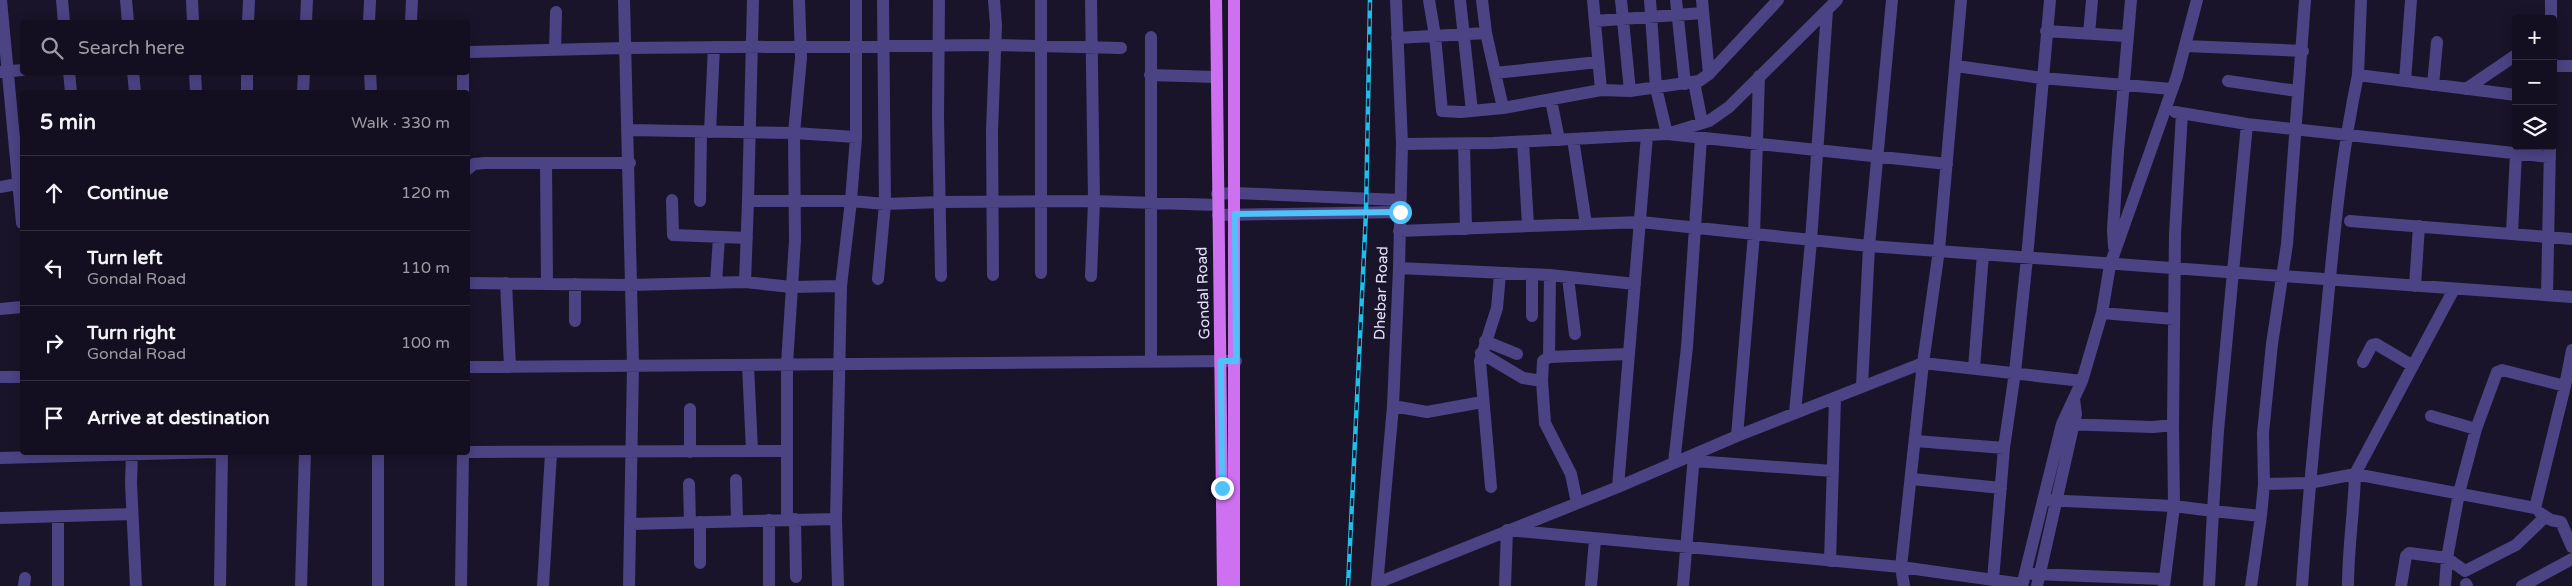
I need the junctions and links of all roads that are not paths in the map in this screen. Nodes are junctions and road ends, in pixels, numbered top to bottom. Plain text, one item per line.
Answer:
1 (1, 0) edge
2 (62, 0) edge
3 (126, 0) edge
4 (192, 0) edge
5 (249, 0) edge
6 (307, 0) edge
7 (370, 0) edge
8 (412, 0) edge
9 (624, 0) edge
10 (753, 0) edge
11 (799, 0) edge
12 (856, 0) edge
13 (883, 0) edge
14 (939, 0) edge
15 (994, 0) edge
16 (1041, 0) edge
17 (1091, 0) edge
18 (1216, 0) edge
19 (1234, 0) edge
20 (1396, 0) edge
21 (1429, 0) edge
22 (1460, 0) edge
23 (1482, 0) edge
24 (1593, 0) edge
25 (1621, 0) edge
26 (1650, 0) edge
27 (1676, 0) edge
28 (1702, 0) edge
29 (1778, 0) edge
30 (1837, 0) edge
31 (1892, 0) edge
32 (1961, 0) edge
33 (2050, 0) edge
34 (2092, 0) edge
35 (2131, 0) edge
36 (2197, 0) edge
37 (2305, 0) edge
38 (2361, 0) edge
39 (2411, 0) edge
40 (2551, 0) edge
41 (1827, 10) junction
42 (556, 12) dead end
43 (1703, 13) junction
44 (1678, 14) junction
45 (2551, 15) edge
46 (1652, 17) junction
47 (1623, 19) junction
48 (64, 20) edge
49 (128, 20) edge
50 (193, 20) edge
51 (248, 20) edge
52 (306, 20) edge
53 (369, 20) edge
54 (411, 20) edge
55 (1594, 21) junction
56 (2046, 31) junction
57 (1486, 33) junction
58 (1464, 34) junction
59 (2089, 34) junction
60 (1435, 36) junction
61 (2126, 36) junction
62 (1151, 38) dead end
63 (1397, 38) junction
64 (2437, 42) dead end
65 (995, 45) junction
66 (938, 46) junction
67 (1040, 46) junction
68 (1092, 46) junction
69 (2185, 46) junction
70 (714, 47) junction
71 (753, 47) junction
72 (855, 47) junction
73 (885, 47) junction
74 (625, 48) junction
75 (800, 48) junction
76 (1121, 48) dead end
77 (555, 50) junction
78 (470, 52) edge
79 (2303, 52) junction
80 (2512, 58) edge
81 (1598, 62) junction
82 (1956, 66) junction
83 (2557, 66) edge
84 (2572, 66) edge
85 (20, 70) edge
86 (4, 72) edge
87 (1495, 73) junction
88 (1708, 74) junction
89 (69, 75) edge
90 (133, 75) edge
91 (195, 75) edge
92 (247, 75) edge
93 (304, 75) edge
94 (370, 75) edge
95 (463, 75) edge
96 (1150, 75) junction
97 (2358, 75) junction
98 (1759, 76) junction
99 (1216, 77) junction
100 (2042, 78) junction
101 (2228, 81) dead end
102 (2405, 81) junction
103 (1689, 83) junction
104 (2433, 84) junction
105 (2123, 85) junction
106 (1656, 88) junction
107 (2172, 89) junction
108 (2466, 89) junction
109 (70, 90) edge
110 (135, 90) edge
111 (196, 90) edge
112 (247, 90) edge
113 (303, 90) edge
114 (371, 90) edge
115 (463, 90) edge
116 (1601, 90) junction
117 (1630, 91) junction
118 (2297, 91) junction
119 (2512, 95) edge
120 (1551, 100) junction
121 (1503, 108) junction
122 (2165, 110) junction
123 (1472, 111) junction
124 (2182, 113) junction
125 (1702, 122) junction
126 (2247, 124) junction
127 (2297, 129) junction
128 (628, 130) junction
129 (706, 132) junction
130 (794, 132) junction
131 (750, 133) junction
132 (1667, 134) junction
133 (2345, 134) junction
134 (1647, 135) junction
135 (856, 137) junction
136 (1701, 138) junction
137 (1573, 139) junction
138 (1559, 140) junction
139 (1523, 142) junction
140 (1402, 144) junction
141 (1464, 144) junction
142 (1755, 144) junction
143 (1818, 150) junction
144 (2550, 151) edge
145 (2516, 153) junction
146 (1877, 156) junction
147 (630, 163) junction
148 (546, 164) junction
149 (1947, 164) junction
150 (470, 167) edge
151 (20, 184) edge
152 (0, 187) edge
153 (1235, 193) junction
154 (672, 200) dead end
155 (700, 201) dead end
156 (748, 201) junction
157 (852, 201) junction
158 (1094, 201) junction
159 (794, 202) junction
160 (940, 202) junction
161 (991, 202) junction
162 (1042, 202) junction
163 (1151, 203) junction
164 (885, 204) junction
165 (1218, 205) junction
166 (1399, 206) junction
167 (1235, 214) junction
168 (2350, 221) dead end
169 (1641, 222) junction
170 (1586, 224) junction
171 (1528, 225) junction
172 (2419, 226) junction
173 (1466, 228) junction
174 (1695, 228) junction
175 (1399, 231) junction
176 (2512, 233) junction
177 (1754, 234) junction
178 (2548, 236) junction
179 (719, 237) junction
180 (747, 238) junction
181 (2572, 239) edge
182 (1810, 241) junction
183 (1869, 246) junction
184 (1939, 250) junction
185 (1983, 254) junction
186 (2026, 258) junction
187 (2112, 259) junction
188 (1400, 268) junction
189 (2174, 269) junction
190 (1041, 273) dead end
191 (2234, 273) junction
192 (1500, 274) junction
193 (993, 275) dead end
194 (1532, 275) junction
195 (941, 276) dead end
196 (1091, 276) dead end
197 (1550, 276) junction
198 (2283, 277) junction
199 (1568, 278) junction
200 (878, 279) dead end
201 (2330, 280) junction
202 (745, 282) junction
203 (470, 283) edge
204 (506, 283) junction
205 (548, 283) junction
206 (716, 283) junction
207 (575, 284) junction
208 (1635, 284) junction
209 (630, 285) junction
210 (841, 286) junction
211 (2415, 286) junction
212 (791, 287) junction
213 (2454, 289) junction
214 (2547, 295) junction
215 (2572, 297) edge
216 (20, 307) edge
217 (0, 309) edge
218 (2102, 313) junction
219 (1532, 316) dead end
220 (2174, 319) junction
221 (575, 321) dead end
222 (1575, 334) dead end
223 (1483, 347) junction
224 (2572, 350) edge
225 (1517, 354) dead end
226 (1628, 354) junction
227 (1549, 357) junction
228 (1221, 361) junction
229 (1236, 361) junction
230 (1151, 362) junction
231 (2363, 362) dead end
232 (1923, 363) junction
233 (787, 364) junction
234 (840, 364) junction
235 (748, 365) junction
236 (633, 366) junction
237 (2413, 366) junction
238 (470, 367) edge
239 (510, 367) junction
240 (1974, 368) junction
241 (2015, 372) junction
242 (20, 376) edge
243 (0, 377) edge
244 (2082, 380) junction
245 (1542, 381) junction
246 (1862, 386) junction
247 (2566, 386) junction
248 (1835, 399) junction
249 (1482, 402) junction
250 (1393, 406) junction
251 (690, 409) dead end
252 (1795, 413) junction
253 (2431, 416) dead end
254 (2068, 424) junction
255 (2174, 425) junction
256 (2476, 428) junction
257 (1737, 436) junction
258 (1916, 441) junction
259 (2004, 448) junction
260 (785, 451) junction
261 (470, 452) edge
262 (632, 452) junction
263 (690, 452) junction
264 (752, 452) junction
265 (550, 454) junction
266 (79, 455) edge
267 (132, 455) edge
268 (222, 455) edge
269 (305, 455) edge
270 (378, 455) edge
271 (463, 455) edge
272 (0, 458) edge
273 (1694, 458) junction
274 (1674, 463) junction
275 (1833, 471) junction
276 (2355, 474) junction
277 (1912, 479) junction
278 (736, 480) dead end
279 (2309, 483) junction
280 (689, 484) dead end
281 (2264, 484) junction
282 (1491, 487) dead end
283 (1618, 487) junction
284 (2001, 488) junction
285 (2459, 493) junction
286 (2043, 500) junction
287 (2056, 501) junction
288 (1577, 503) junction
289 (2174, 506) junction
290 (2535, 508) junction
291 (2213, 511) junction
292 (132, 514) junction
293 (2261, 516) junction
294 (2545, 516) junction
295 (58, 517) junction
296 (0, 518) edge
297 (791, 519) junction
298 (836, 519) junction
299 (769, 520) junction
300 (737, 521) junction
301 (695, 522) junction
302 (630, 524) junction
303 (1507, 530) junction
304 (1595, 540) junction
305 (2572, 548) edge
306 (1687, 549) junction
307 (2447, 558) junction
308 (2572, 559) edge
309 (1830, 561) junction
310 (700, 563) dead end
311 (1901, 567) junction
312 (796, 577) dead end
313 (1993, 580) junction
314 (2038, 580) edge
315 (2023, 581) edge
316 (2164, 582) edge
317 (1377, 584) edge
318 (58, 586) edge
319 (136, 586) edge
320 (220, 586) edge
321 (301, 586) edge
322 (378, 586) edge
323 (461, 586) edge
324 (543, 586) edge
325 (629, 586) edge
326 (769, 586) edge
327 (838, 586) edge
328 (1223, 586) edge
329 (1234, 586) edge
330 (1505, 586) edge
331 (1591, 586) edge
332 (1683, 586) edge
333 (1904, 586) edge
334 (2008, 586) edge
335 (2209, 586) edge
336 (2251, 586) edge
337 (2302, 586) edge
338 (2348, 586) edge
339 (2401, 586) edge
340 (2445, 586) edge
341 (2522, 586) edge

1 - 86 street
2 - 48 street
3 - 49 street
4 - 50 street
5 - 51 street
6 - 52 street
7 - 53 street
8 - 54 street
9 - 74 street
10 - 71 street
11 - 75 street
12 - 72 street
13 - 73 street
14 - 66 street
15 - 65 street
16 - 67 street
17 - 68 street
18 - 99 main road, Gondal Road
19 - 153 main road, Gondal Road
20 - 63 street, Dhebar Road
21 - 60 street
22 - 58 street
23 - 57 street
24 - 55 street
25 - 47 street
26 - 46 street
27 - 44 street
28 - 43 street
29 - 88 street
30 - 41 street
31 - 146 street
32 - 82 street
33 - 56 street
34 - 59 street
35 - 61 street
36 - 69 street
37 - 79 street
38 - 97 street
39 - 102 street
40 - 45 street
41 - 98 street
41 - 143 street
42 - 77 street
43 - 44 street
43 - 88 street
44 - 46 street
44 - 103 street
46 - 47 street
46 - 106 street
47 - 55 street
47 - 117 street
55 - 81 street
56 - 59 street
56 - 100 street
57 - 58 street
57 - 87 street
58 - 60 street
58 - 123 street
59 - 61 street
60 - 63 street
60 - 123 street
61 - 105 street
62 - 96 street
63 - 140 street, Dhebar Road
64 - 104 street
65 - 66 street
65 - 67 street
65 - 161 street
66 - 73 street
66 - 160 street
67 - 68 street
67 - 162 street
68 - 76 street
68 - 158 street
69 - 79 street
69 - 107 street
70 - 71 street
70 - 74 street
70 - 129 street
71 - 75 street
71 - 131 street
72 - 73 street
72 - 75 street
72 - 135 street
73 - 164 street
74 - 77 street
74 - 128 street
75 - 130 street
77 - 78 street
79 - 118 street
80 - 108 street
81 - 87 street
81 - 116 street
82 - 100 street
82 - 149 street
83 - 84 street
85 - 86 street
86 - 151 street
87 - 121 street
88 - 103 street
89 - 109 street
90 - 110 street
91 - 111 street
92 - 112 street
93 - 113 street
94 - 114 street
95 - 115 street
96 - 99 street
96 - 163 street
97 - 102 street
97 - 133 street
98 - 125 street
98 - 142 street
99 - 165 main road, Gondal Road
100 - 105 street
100 - 186 street
101 - 118 street
102 - 104 street
103 - 106 street
103 - 125 street
104 - 108 street
105 - 107 street
105 - 187 street
106 - 117 street
106 - 132 street
107 - 122 street
108 - 119 street
116 - 117 street
116 - 120 street
118 - 127 street
120 - 121 street
120 - 138 street
121 - 123 street
122 - 124 street
122 - 187 street
124 - 126 street
124 - 189 street
125 - 132 street
126 - 127 street
126 - 191 street
127 - 133 street
127 - 198 street
128 - 129 street
128 - 147 street
129 - 131 street
129 - 155 street
130 - 131 street
130 - 135 street
130 - 159 street
131 - 156 street
132 - 134 street
132 - 136 street
133 - 145 street
133 - 201 street
134 - 137 street
134 - 169 street
135 - 157 street
136 - 142 street
136 - 174 street
137 - 138 street
137 - 170 street
138 - 139 street
139 - 141 street
139 - 171 street
140 - 141 street
140 - 166 street, Dhebar Road
141 - 173 street
142 - 143 street
142 - 177 street
143 - 146 street
143 - 182 street
144 - 145 street
144 - 178 street
145 - 176 street
146 - 149 street
146 - 183 street
147 - 148 street
147 - 209 street
148 - 150 street
148 - 205 street
149 - 184 street
151 - 152 street
153 - 165 street
153 - 166 street
153 - 167 main road, Gondal Road
154 - 179 street
156 - 159 street
156 - 180 street
157 - 159 street
157 - 164 street
157 - 210 street
158 - 162 street
158 - 163 street
158 - 196 street
159 - 212 street
160 - 161 street
160 - 164 street
160 - 195 street
161 - 162 street
161 - 193 street
162 - 190 street
163 - 165 street
163 - 230 street
164 - 200 street
165 - 167 street
165 - 228 main road, Gondal Road
166 - 167 street
166 - 175 street, Dhebar Road
167 - 229 main road, Gondal Road
168 - 172 street
169 - 170 street
169 - 174 street
169 - 208 street
170 - 171 street
171 - 173 street
172 - 176 street
172 - 211 street
173 - 175 street
174 - 177 street
174 - 274 street
175 - 188 street, Dhebar Road
176 - 178 street
177 - 182 street
177 - 257 street
178 - 181 street
178 - 214 street
179 - 180 street
179 - 206 street
180 - 202 street
182 - 183 street
182 - 252 street
183 - 184 street
183 - 246 street
184 - 185 street
184 - 232 street
185 - 186 street
185 - 240 street
186 - 187 street
186 - 241 street
187 - 189 street
187 - 218 street
188 - 192 street
188 - 250 street, Dhebar Road
189 - 191 street
189 - 220 street
191 - 198 street
191 - 291 street
192 - 194 street
192 - 223 street
194 - 197 street
194 - 219 street
197 - 199 street
197 - 227 street
198 - 201 street
198 - 281 street
199 - 208 street
199 - 222 street
201 - 211 street
201 - 279 street
202 - 206 street
202 - 212 street
203 - 204 street
204 - 205 street
204 - 239 street
205 - 207 street
206 - 209 street
207 - 209 street
207 - 221 street
208 - 226 street
209 - 236 street
210 - 212 street
210 - 234 street
211 - 213 street
212 - 233 street
213 - 214 street
213 - 237 street
214 - 215 street
216 - 217 street
218 - 220 street
218 - 244 street
220 - 255 street
223 - 225 street
223 - 245 street
223 - 249 street
224 - 247 street
226 - 227 street
226 - 283 street
227 - 245 street
228 - 229 street
228 - 230 street
228 - 328 main road, Gondal Road
229 - 329 main road, Gondal Road
230 - 234 street
231 - 237 street
232 - 240 street
232 - 246 street
232 - 258 street
233 - 234 street
233 - 235 street
233 - 260 street
234 - 298 street
235 - 236 street
235 - 264 street
236 - 239 street
236 - 262 street
237 - 276 street
238 - 239 street
240 - 241 street
241 - 244 street
241 - 259 street
242 - 243 street
244 - 254 street
245 - 288 street
246 - 248 street
247 - 256 street
247 - 290 street
248 - 252 street
248 - 275 street
249 - 250 street
249 - 282 street
250 - 317 street, Dhebar Road
251 - 263 street
252 - 257 street
253 - 256 street
254 - 255 street
254 - 286 street
254 - 287 street
255 - 289 street
256 - 285 street
257 - 273 street
258 - 259 street
258 - 277 street
259 - 284 street
260 - 264 street
260 - 297 street
261 - 265 street
262 - 263 street
262 - 265 street
262 - 302 street
263 - 264 street
265 - 324 street
266 - 272 street
267 - 292 street
268 - 320 street
269 - 321 street
270 - 322 street
271 - 323 street
273 - 274 street
273 - 275 street
273 - 306 street
274 - 283 street
275 - 309 street
276 - 279 street
276 - 285 street
276 - 338 street
277 - 284 street
277 - 311 street
278 - 300 street
279 - 281 street
279 - 337 street
280 - 301 street
281 - 293 street
283 - 288 street
284 - 313 street
285 - 290 street
285 - 307 street
286 - 287 street
286 - 315 street
287 - 289 street
287 - 314 street
288 - 303 street
289 - 291 street
289 - 316 street
290 - 294 street
291 - 293 street
291 - 335 street
292 - 295 street
292 - 319 street
293 - 336 street
294 - 305 street
294 - 307 street
295 - 296 street
295 - 318 street
297 - 298 street
297 - 299 street
297 - 312 street
298 - 327 street
299 - 300 street
299 - 326 street
300 - 301 street
301 - 302 street
301 - 310 street
302 - 325 street
303 - 304 street
303 - 317 street
303 - 330 street
304 - 306 street
304 - 331 street
306 - 309 street
306 - 332 street
307 - 339 street
307 - 340 street
308 - 341 street
309 - 311 street
311 - 313 street
311 - 333 street
313 - 315 street
314 - 315 street
314 - 316 street
315 - 334 street

